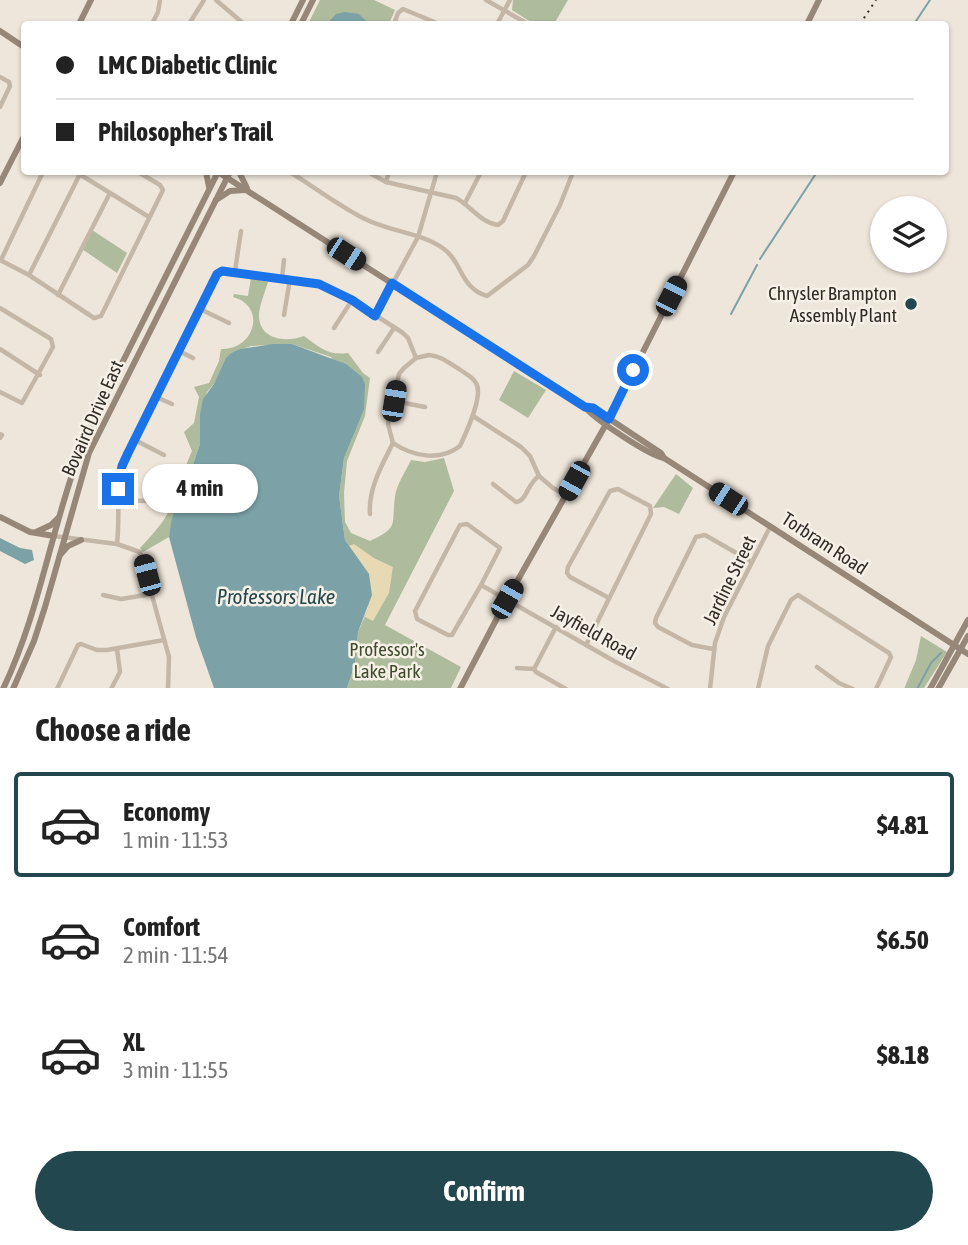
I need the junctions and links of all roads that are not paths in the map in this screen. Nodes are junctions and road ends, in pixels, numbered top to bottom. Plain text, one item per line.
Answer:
1 (91, 0) edge
2 (160, 0) edge
3 (204, 0) edge
4 (216, 0) edge
5 (303, 0) edge
6 (313, 0) edge
7 (486, 0) edge
8 (510, 0) edge
9 (819, 0) edge
10 (505, 10) junction
11 (80, 21) edge
12 (154, 21) edge
13 (191, 21) edge
14 (240, 21) edge
15 (292, 21) edge
16 (302, 21) edge
17 (395, 21) edge
18 (432, 21) edge
19 (499, 21) edge
20 (523, 21) edge
21 (808, 21) edge
22 (0, 31) edge
23 (21, 45) edge
24 (0, 77) edge
25 (0, 107) edge
26 (21, 145) edge
27 (42, 175) edge
28 (77, 175) edge
29 (81, 175) edge
30 (143, 175) edge
31 (207, 175) edge
32 (216, 175) edge
33 (228, 175) edge
34 (229, 175) edge
35 (240, 175) edge
36 (295, 175) edge
37 (373, 175) edge
38 (388, 175) edge
39 (435, 175) edge
40 (479, 175) edge
41 (525, 175) edge
42 (572, 175) edge
43 (732, 175) edge
44 (386, 182) junction
45 (0, 183) edge
46 (209, 189) junction
47 (248, 190) junction
48 (431, 192) junction
49 (110, 193) junction
50 (215, 201) junction
51 (465, 203) junction
52 (149, 218) junction
53 (241, 231) dead end
54 (418, 237) junction
55 (0, 260) edge
56 (284, 260) dead end
57 (235, 271) junction
58 (29, 275) junction
59 (282, 278) junction
60 (290, 279) junction
61 (392, 283) junction
62 (58, 295) junction
63 (352, 300) junction
64 (0, 308) edge
65 (200, 309) junction
66 (284, 315) dead end
67 (375, 316) junction
68 (229, 323) dead end
69 (334, 328) dead end
70 (394, 328) junction
71 (0, 349) edge
72 (179, 351) junction
73 (378, 352) dead end
74 (192, 358) dead end
75 (416, 358) junction
76 (40, 375) junction
77 (0, 392) edge
78 (156, 397) junction
79 (394, 401) junction
80 (172, 404) dead end
81 (425, 407) dead end
82 (473, 416) junction
83 (608, 421) junction
84 (135, 440) junction
85 (393, 443) junction
86 (164, 455) dead end
87 (539, 477) junction
88 (493, 484) dead end
89 (566, 495) junction
90 (118, 500) junction
91 (146, 501) dead end
92 (370, 514) dead end
93 (60, 516) junction
94 (0, 517) edge
95 (770, 527) junction
96 (35, 533) junction
97 (54, 536) junction
98 (64, 537) junction
99 (81, 540) junction
100 (117, 544) junction
101 (59, 556) junction
102 (752, 562) junction
103 (481, 585) junction
104 (152, 594) junction
105 (103, 596) dead end
106 (609, 598) junction
107 (507, 599) junction
108 (968, 620) edge
109 (556, 627) junction
110 (968, 636) edge
111 (164, 640) junction
112 (586, 645) junction
113 (957, 648) junction
114 (117, 649) junction
115 (713, 649) junction
116 (968, 654) edge
117 (817, 667) dead end
118 (517, 668) dead end
119 (534, 669) junction
120 (3, 688) edge
121 (13, 688) edge
122 (57, 688) edge
123 (111, 688) edge
124 (168, 688) edge
125 (460, 688) edge
126 (566, 688) edge
127 (668, 688) edge
128 (710, 688) edge
129 (758, 688) edge
130 (853, 688) edge
131 (876, 688) edge
132 (930, 688) edge
133 (938, 688) edge

1 - 11 main road
2 - 12 street
3 - 13 street
4 - 14 street
5 - 15 main road
6 - 16 main road
7 - 10 street
8 - 10 street
9 - 21 main road
10 - 19 street
10 - 20 street
17 - 18 street
22 - 23 main road
24 - 25 street
26 - 45 main road
27 - 55 street
28 - 58 street
29 - 49 street
30 - 52 street
31 - 46 main road
32 - 46 main road, Bovaird Drive East
33 - 50 main road, Bovaird Drive East
34 - 47 main road, Torbram Road
35 - 47 main road
36 - 54 street
37 - 44 street
38 - 44 street
39 - 48 street
40 - 51 street
41 - 51 street
42 - 54 street
43 - 83 main road
44 - 48 street
46 - 93 main road, Bovaird Drive East
47 - 50 main road
47 - 61 main road, Torbram Road
48 - 51 street
48 - 54 street
49 - 52 street
49 - 62 street
50 - 98 main road, Bovaird Drive East
52 - 62 street
53 - 57 street
54 - 61 street
55 - 58 street
56 - 59 street
57 - 59 street
57 - 65 street
58 - 62 street
59 - 60 street
60 - 63 street
60 - 66 street
61 - 67 street
61 - 83 main road, Torbram Road
63 - 67 street
63 - 69 street
64 - 76 street
65 - 68 street
65 - 72 street
67 - 70 street
70 - 73 street
70 - 75 street
71 - 76 street
72 - 74 street
72 - 78 street
75 - 79 street
75 - 82 street
76 - 77 street
78 - 80 street
78 - 84 street
79 - 81 street
79 - 85 street
82 - 85 street
82 - 87 street
83 - 89 main road
83 - 95 main road, Torbram Road
84 - 86 street
84 - 90 street
85 - 92 street
87 - 88 street
87 - 89 street
89 - 107 main road
90 - 91 street
90 - 100 street
93 - 96 main road
93 - 97 main road, Bovaird Drive East
94 - 96 main road
95 - 102 street, Jardine Street
95 - 113 main road, Torbram Road
96 - 97 main road
97 - 98 street
97 - 120 main road, Bovaird Drive East
98 - 99 street
98 - 101 main road, Bovaird Drive East
99 - 100 street
99 - 101 main road
100 - 104 street
101 - 121 main road, Bovaird Drive East
102 - 115 street, Jardine Street
102 - 115 street
103 - 103 street
103 - 107 street, Jayfield Road
104 - 105 street
104 - 111 street
106 - 106 street
106 - 112 street
107 - 109 street, Jayfield Road
107 - 125 main road
108 - 113 main road
109 - 112 street, Jayfield Road
109 - 119 street
110 - 113 main road
111 - 114 street
111 - 124 street
112 - 127 street, Jayfield Road
113 - 116 main road, Torbram Road
113 - 132 main road
113 - 133 main road
114 - 122 street
114 - 123 street
115 - 128 street, Jardine Street
117 - 130 street
118 - 119 street
119 - 126 street
129 - 131 street

